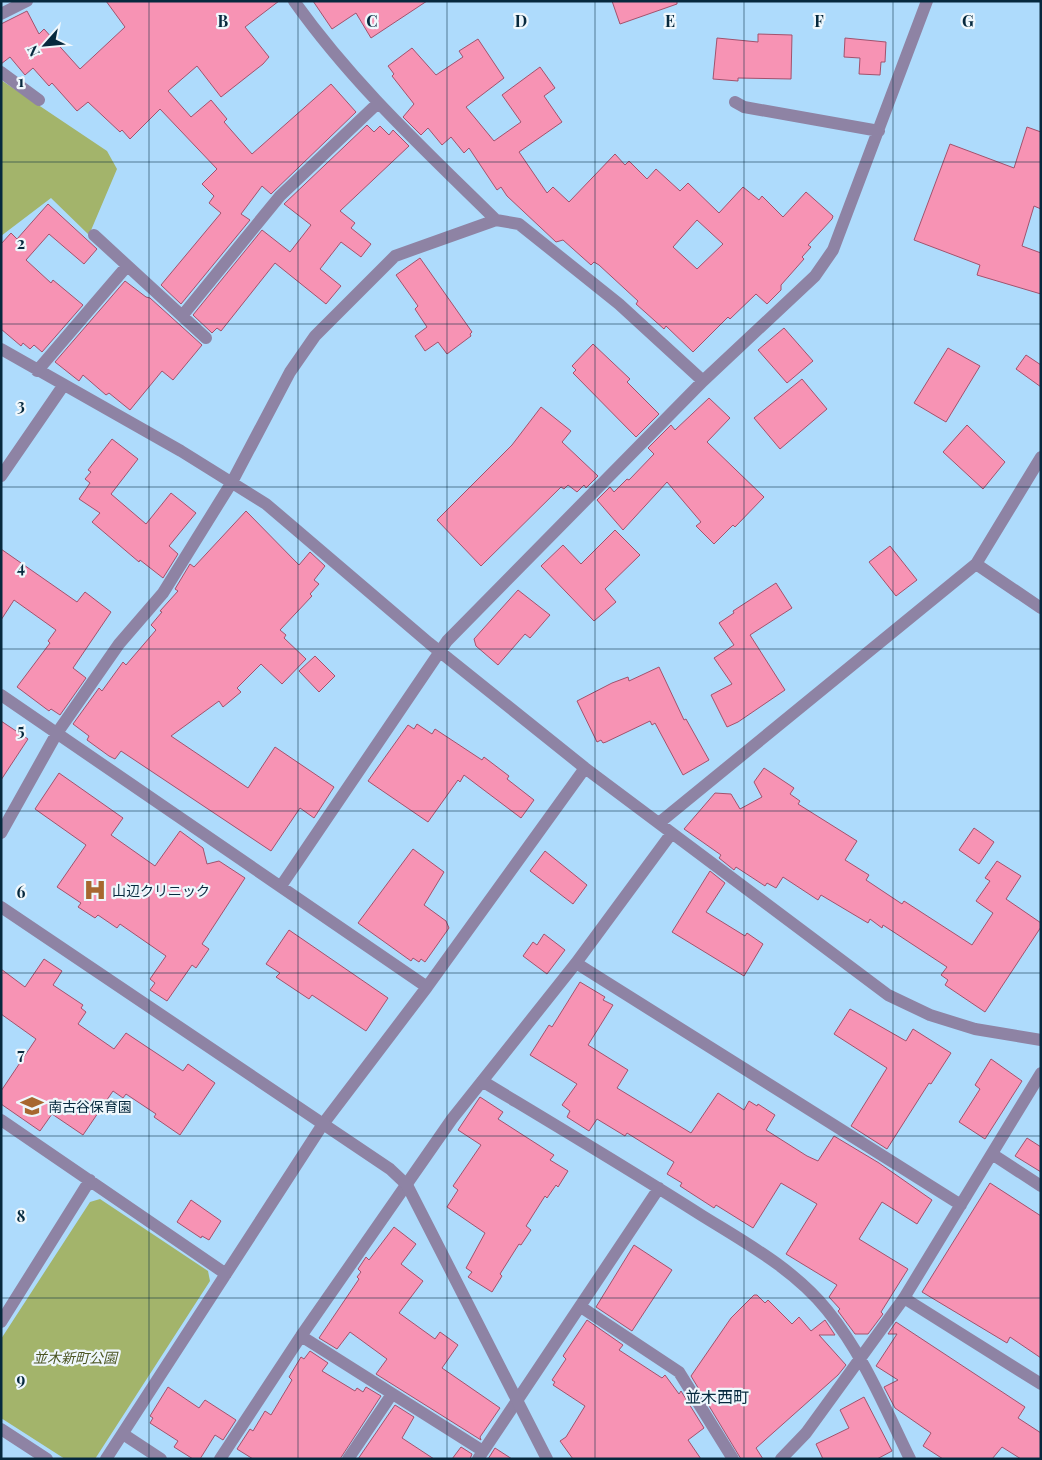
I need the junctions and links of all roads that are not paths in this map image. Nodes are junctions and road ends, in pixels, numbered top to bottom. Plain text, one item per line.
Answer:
1 (27, 1) edge
2 (294, 1) edge
3 (927, 1) edge
4 (1, 14) edge
5 (1, 72) edge
6 (39, 100) dead end
7 (735, 102) dead end
8 (378, 103) junction
9 (879, 131) junction
10 (496, 220) junction
11 (94, 235) dead end
12 (127, 266) junction
13 (182, 316) junction
14 (206, 338) dead end
15 (1, 349) edge
16 (37, 371) junction
17 (703, 382) junction
18 (63, 386) junction
19 (1041, 457) edge
20 (1, 476) edge
21 (232, 482) junction
22 (976, 564) junction
23 (1041, 608) edge
24 (439, 650) junction
25 (1, 695) edge
26 (57, 733) junction
27 (585, 768) junction
28 (658, 823) junction
29 (1, 833) edge
30 (671, 834) junction
31 (280, 886) junction
32 (1, 907) edge
33 (576, 963) junction
34 (427, 987) junction
35 (1041, 1040) edge
36 (1041, 1073) edge
37 (482, 1081) junction
38 (1, 1120) edge
39 (323, 1124) junction
40 (992, 1154) junction
41 (90, 1180) junction
42 (407, 1185) junction
43 (1041, 1186) edge
44 (659, 1188) junction
45 (961, 1205) junction
46 (226, 1274) junction
47 (904, 1298) junction
48 (581, 1306) junction
49 (1, 1322) edge
50 (301, 1336) junction
51 (861, 1360) junction
52 (1041, 1384) edge
53 (392, 1394) junction
54 (518, 1402) junction
55 (1, 1429) edge
56 (123, 1434) junction
57 (480, 1455) edge
58 (47, 1459) edge
59 (106, 1459) edge
60 (161, 1459) edge
61 (220, 1459) edge
62 (348, 1459) edge
63 (547, 1459) edge
64 (733, 1459) edge
65 (782, 1459) edge
66 (910, 1459) edge

1 - 4 street
2 - 8 street
3 - 9 street
5 - 6 street
7 - 9 street
8 - 10 street
8 - 13 street
9 - 17 street
10 - 17 street
10 - 21 street
11 - 12 street
12 - 13 street
12 - 16 street
13 - 14 street
15 - 16 street
16 - 18 street
17 - 24 street
18 - 20 street
18 - 21 street
19 - 22 street
21 - 24 street
21 - 26 street
22 - 23 street
22 - 28 street
24 - 27 street
24 - 31 street
25 - 26 street
26 - 29 street
26 - 31 street
27 - 28 street
27 - 34 street
28 - 30 street
30 - 33 street
30 - 35 street
31 - 34 street
32 - 39 street
33 - 37 street
33 - 45 street
34 - 39 street
36 - 40 street
37 - 42 street
37 - 44 street
38 - 41 street
39 - 42 street
39 - 46 street
40 - 43 street
40 - 45 street
41 - 46 street
41 - 49 street
42 - 50 street
42 - 54 street
44 - 48 street
44 - 51 street
45 - 47 street
46 - 56 street
47 - 51 street
47 - 52 street
48 - 54 street
48 - 64 street
50 - 53 street
50 - 61 street
51 - 65 street
51 - 66 street
53 - 57 street
53 - 62 street
54 - 57 street
54 - 63 street
55 - 58 street
56 - 59 street
56 - 60 street

